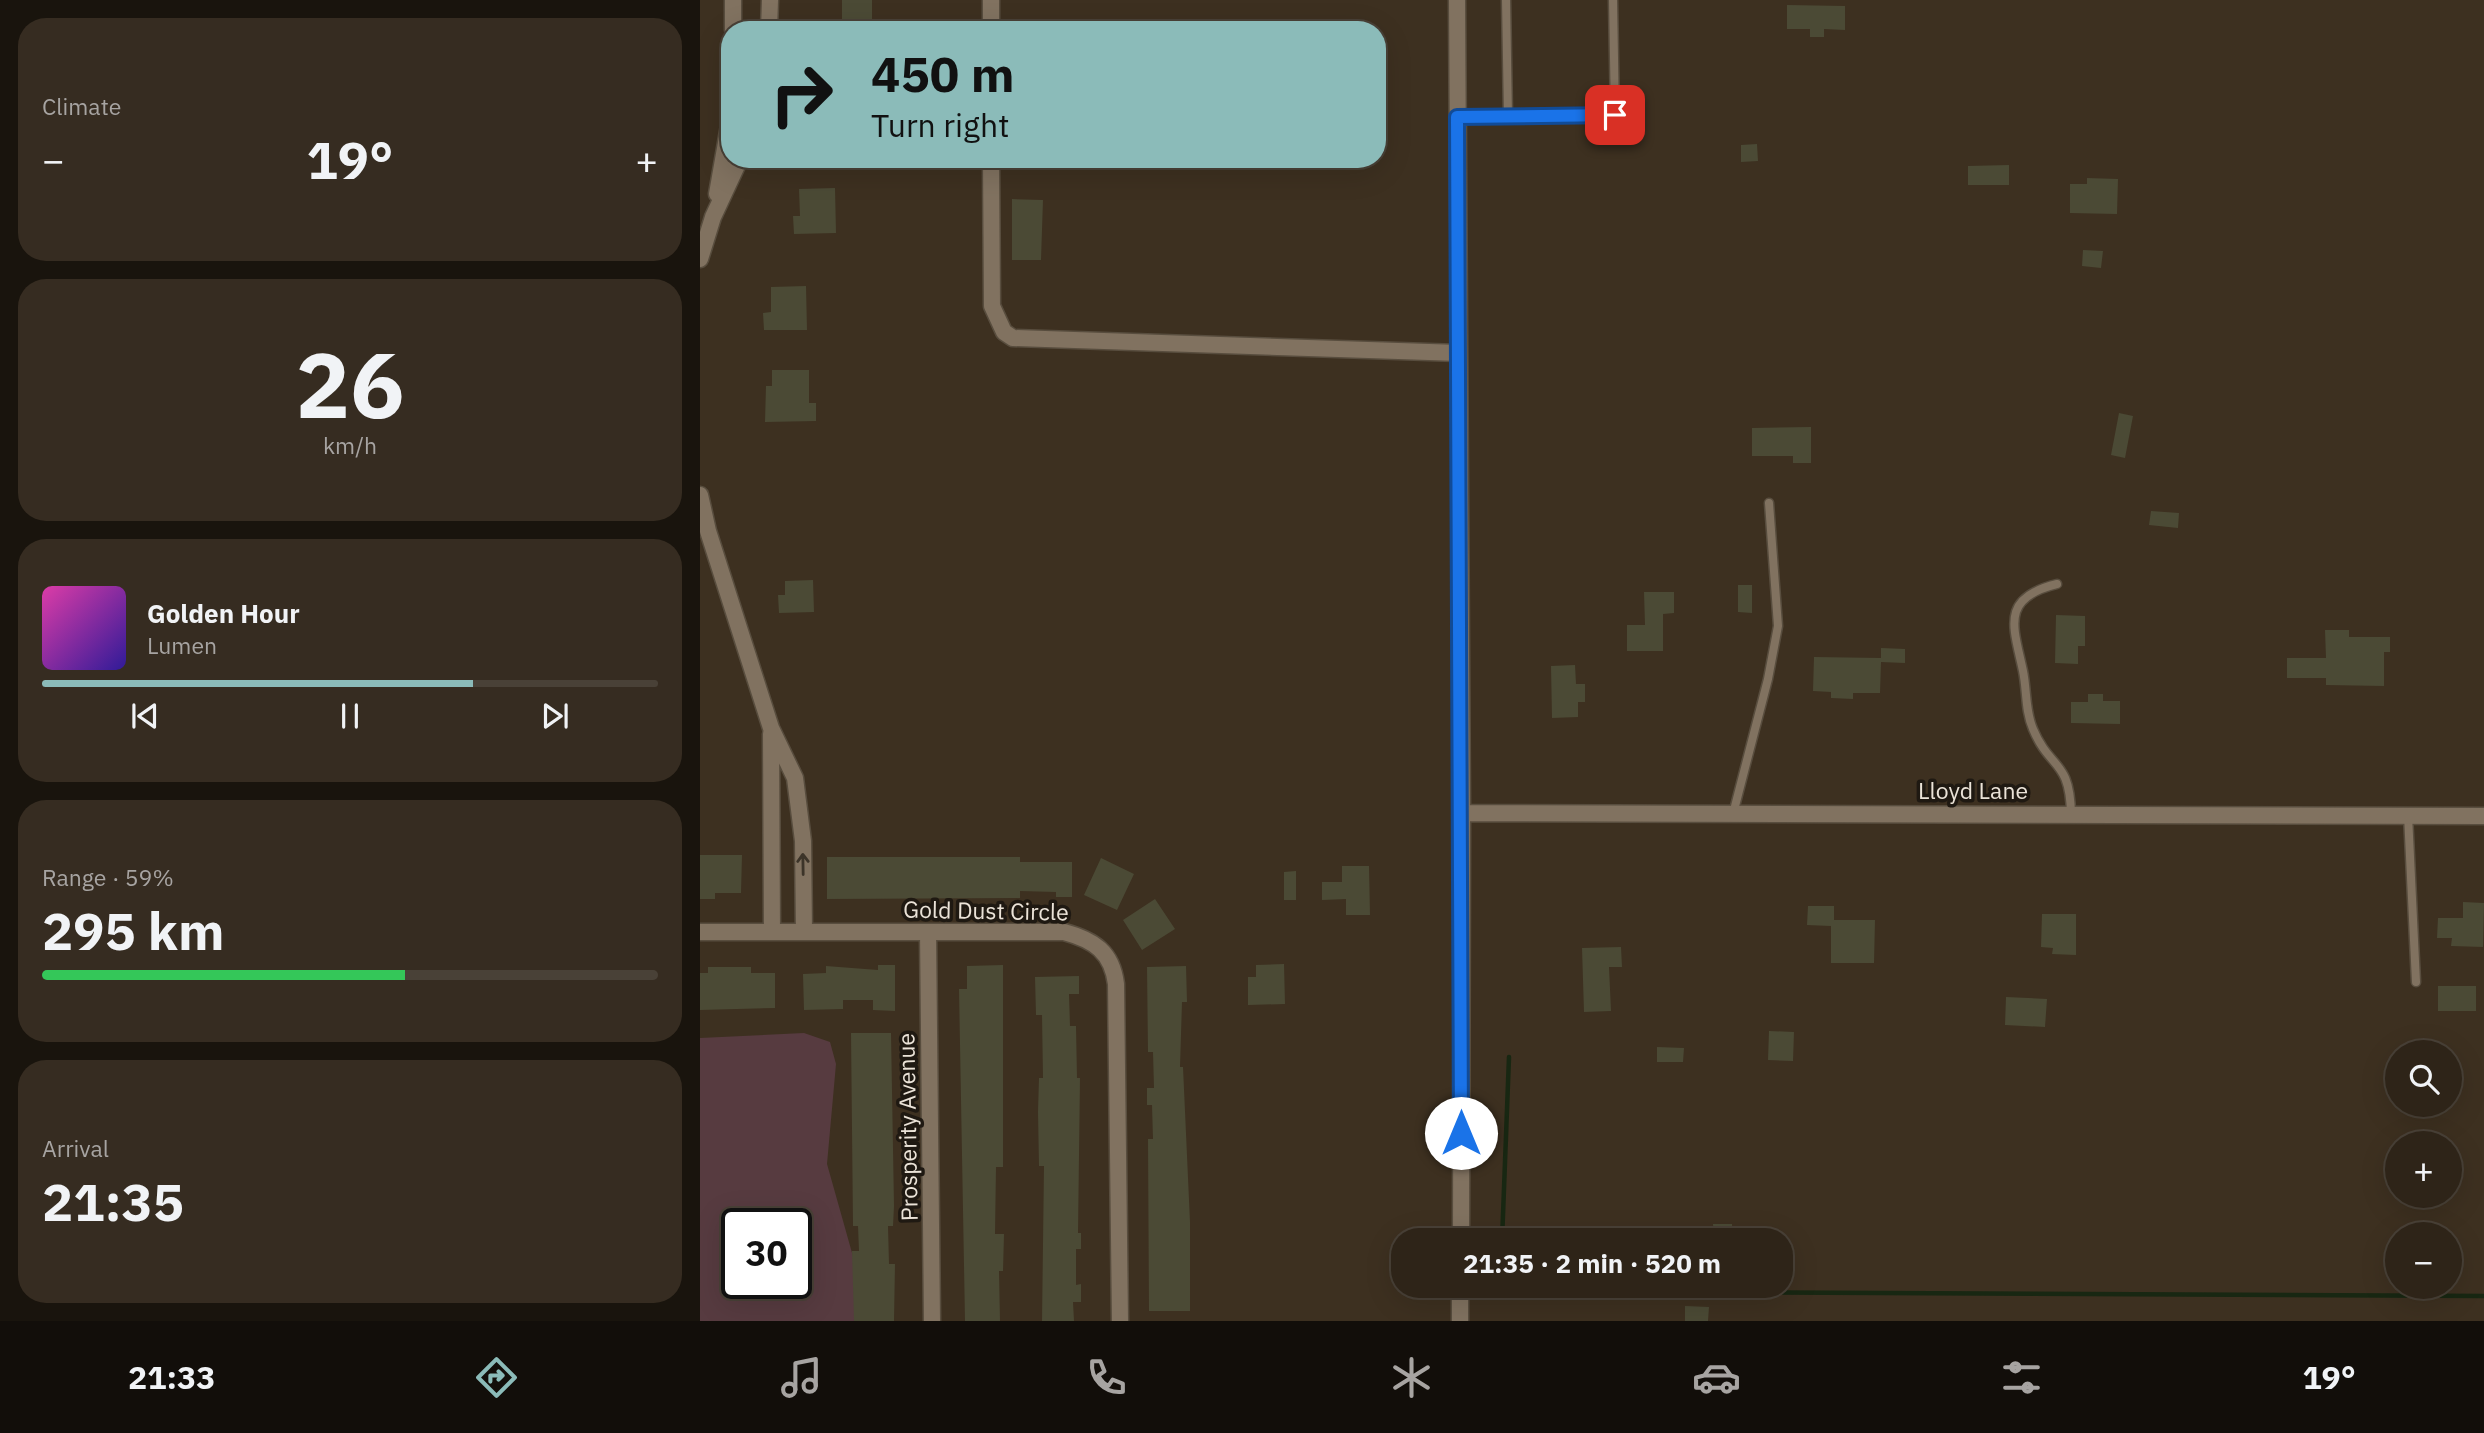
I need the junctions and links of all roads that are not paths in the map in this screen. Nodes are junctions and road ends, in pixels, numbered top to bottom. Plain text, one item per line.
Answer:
1 (733, 0) edge
2 (770, 0) edge
3 (990, 0) edge
4 (1457, 0) edge
5 (1506, 0) edge
6 (1613, 0) edge
7 (733, 21) edge
8 (769, 21) edge
9 (991, 21) edge
10 (1508, 116) junction
11 (1457, 117) junction
12 (722, 168) edge
13 (736, 168) edge
14 (991, 168) edge
15 (713, 217) junction
16 (700, 259) edge
17 (1459, 353) junction
18 (700, 495) edge
19 (1769, 503) dead end
20 (2057, 584) dead end
21 (771, 728) junction
22 (1462, 813) junction
23 (1733, 814) junction
24 (2071, 814) junction
25 (2408, 815) junction
26 (2484, 816) edge
27 (700, 932) edge
28 (772, 932) junction
29 (804, 932) junction
30 (928, 932) junction
31 (2416, 982) dead end
32 (1461, 1228) edge
33 (1460, 1298) edge
34 (932, 1321) edge
35 (1119, 1321) edge
36 (1460, 1321) edge

1 - 7 street
2 - 8 street
3 - 9 street
4 - 11 street
5 - 10 lane
6 - 10 lane
10 - 11 lane
11 - 17 street
12 - 15 street
13 - 15 street
14 - 17 street
15 - 16 street
17 - 22 street
18 - 21 street
19 - 23 lane
20 - 24 lane
21 - 28 street
29 -> 21 street
22 - 23 street, Lloyd Lane
22 - 32 street
23 - 24 street, Lloyd Lane
24 - 25 street, Lloyd Lane
25 - 26 street, Lloyd Lane
25 - 31 lane
27 - 28 street, Gold Dust Circle
28 - 29 street, Gold Dust Circle
29 - 30 street, Gold Dust Circle
30 - 34 street, Prosperity Avenue
30 - 35 street, Gold Dust Circle
33 - 36 street

